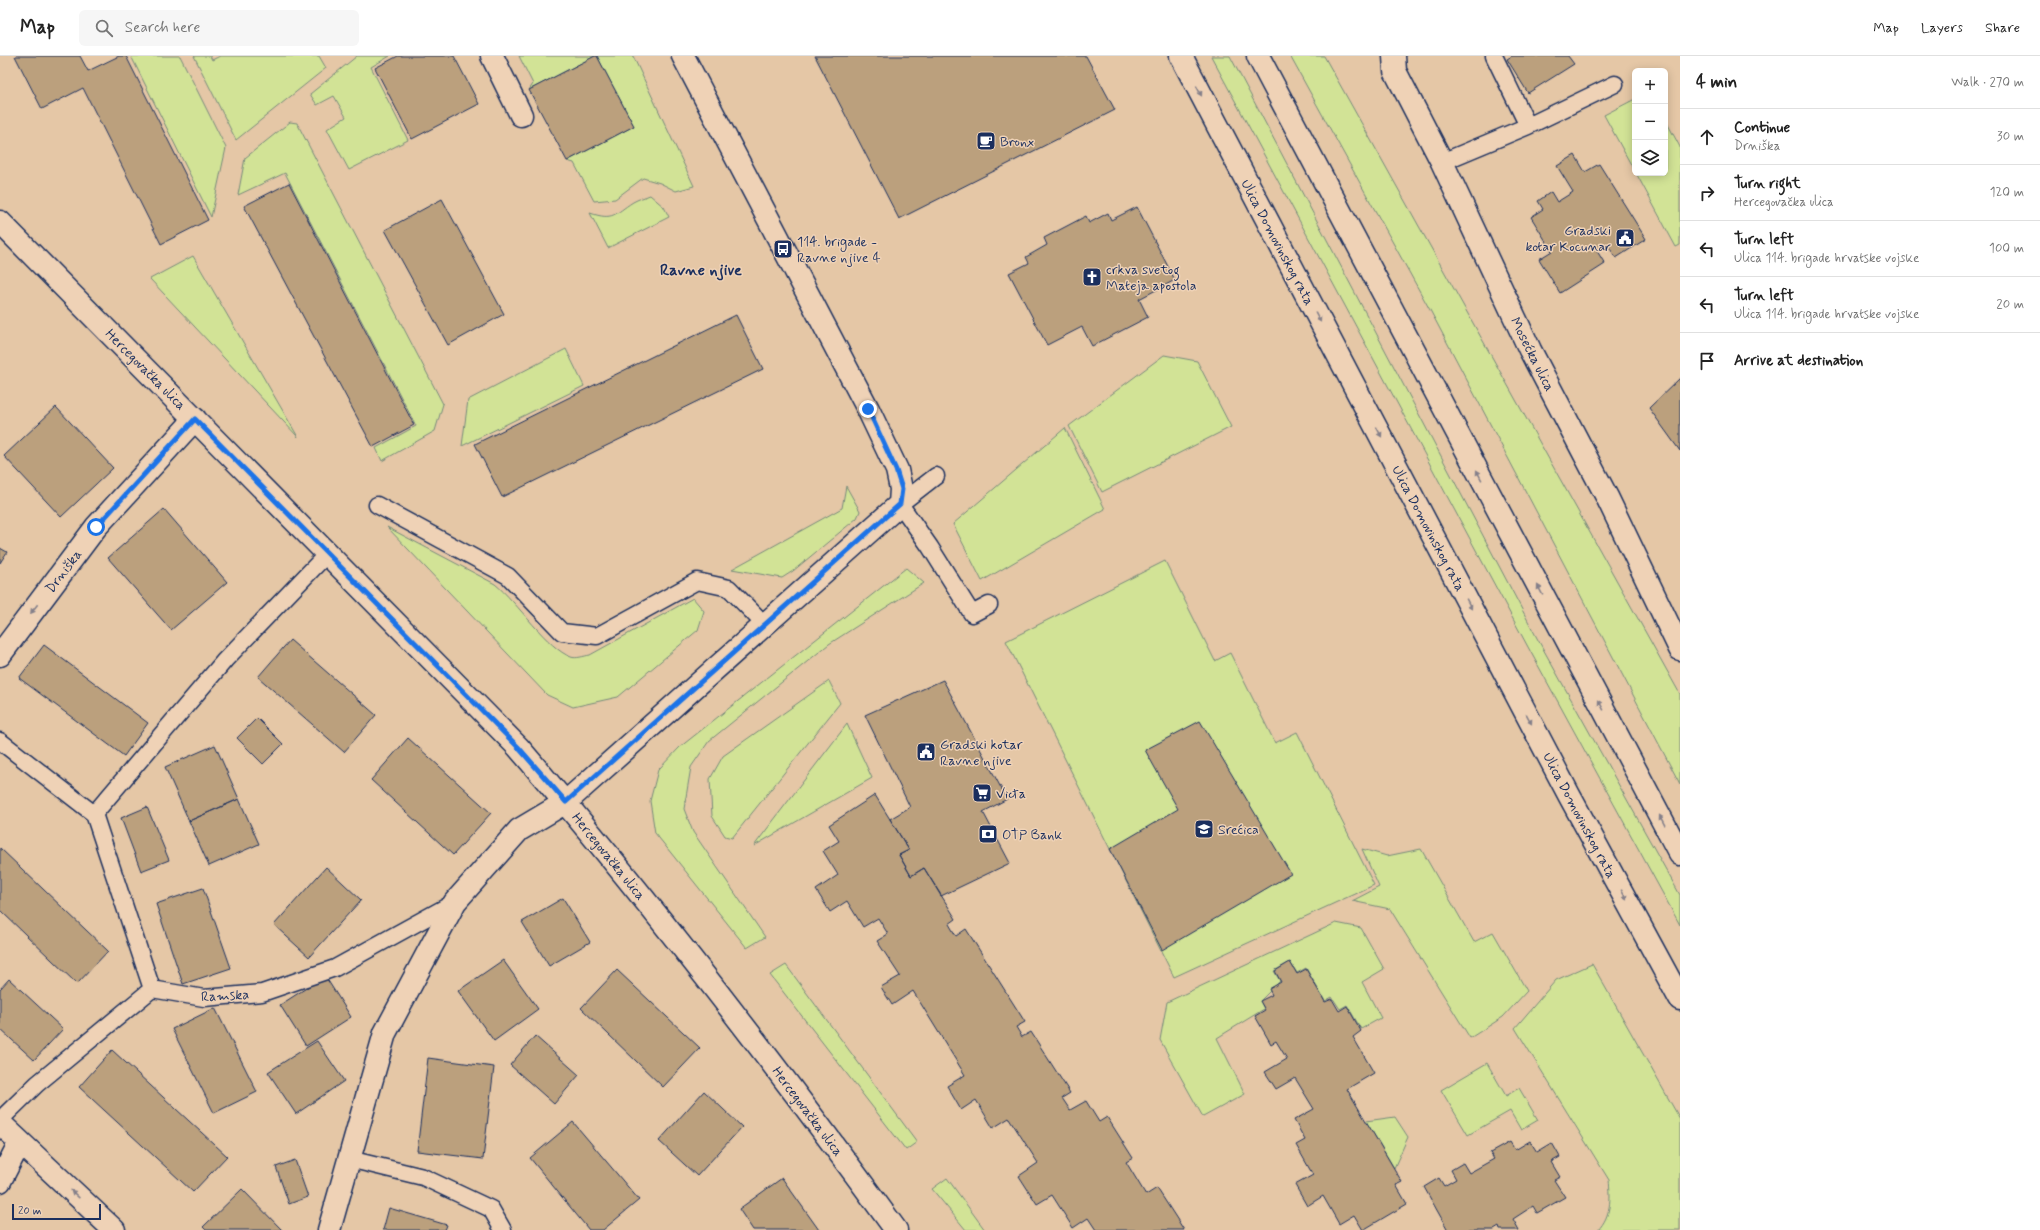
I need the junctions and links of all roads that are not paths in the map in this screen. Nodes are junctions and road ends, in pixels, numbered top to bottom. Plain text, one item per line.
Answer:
1 (492, 56) edge
2 (683, 56) edge
3 (1181, 56) edge
4 (1258, 56) edge
5 (1394, 56) edge
6 (1494, 56) edge
7 (1615, 84) dead end
8 (521, 115) dead end
9 (1528, 126) junction
10 (1442, 162) junction
11 (0, 222) edge
12 (195, 419) junction
13 (936, 476) dead end
14 (900, 504) junction
15 (377, 505) dead end
16 (328, 554) junction
17 (989, 605) dead end
18 (765, 625) junction
19 (1680, 649) edge
20 (0, 655) edge
21 (0, 741) edge
22 (566, 802) junction
23 (94, 814) junction
24 (1680, 854) edge
25 (455, 902) junction
26 (152, 989) junction
27 (1680, 999) edge
28 (0, 1121) edge
29 (20, 1142) junction
30 (350, 1159) junction
31 (0, 1181) edge
32 (114, 1230) edge
33 (329, 1230) edge
34 (503, 1230) edge
35 (896, 1230) edge

1 - 8 street
2 - 14 street
3 -> 27 street, Ulica Domovinskog rata
24 -> 4 street
5 - 10 street, Mosećka ulica
6 - 9 lane
7 - 9 lane
9 - 10 lane
10 - 19 street, Mosećka ulica
11 - 12 street, Hercegovačka ulica
12 - 16 street, Hercegovačka ulica
12 -> 20 street, Drniška
13 - 14 lane
14 - 17 lane
14 - 18 street, Ramska
15 - 18 lane
16 - 22 street, Hercegovačka ulica
16 - 23 lane
18 - 22 street, Ramska
21 - 23 lane
22 - 25 street, Ramska
22 - 35 street, Hercegovačka ulica
23 - 26 lane
25 - 26 lane, Ramska
25 - 30 street, Ramska
26 - 28 lane
28 - 29 street
29 - 31 street
32 -> 29 street
30 - 33 street, Ramska
30 - 34 lane

